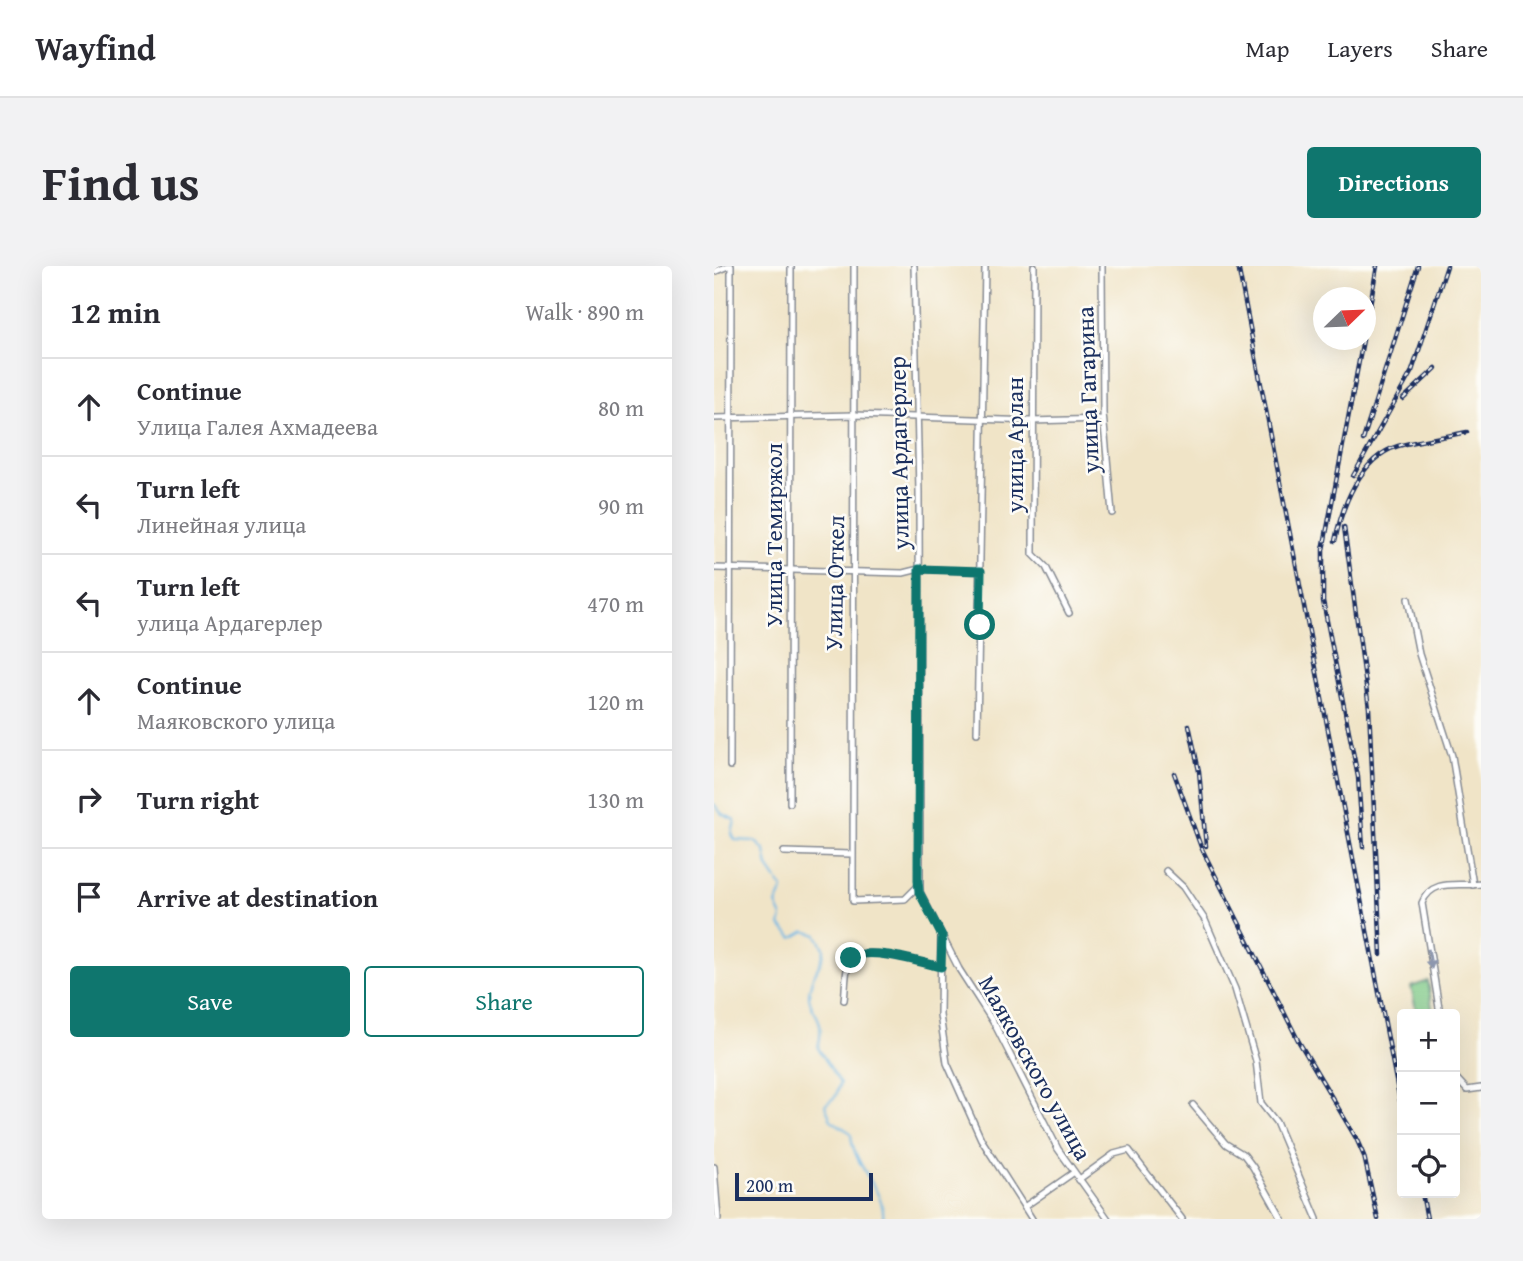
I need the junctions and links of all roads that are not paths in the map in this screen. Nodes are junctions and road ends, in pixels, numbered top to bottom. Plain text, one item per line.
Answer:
1 (729, 266) edge
2 (791, 266) edge
3 (854, 266) edge
4 (914, 266) edge
5 (985, 266) edge
6 (1034, 266) edge
7 (1102, 266) edge
8 (714, 272) edge
9 (855, 415) junction
10 (791, 417) junction
11 (714, 418) edge
12 (731, 418) junction
13 (915, 418) junction
14 (982, 419) junction
15 (1103, 419) junction
16 (1031, 421) junction
17 (1112, 513) dead end
18 (714, 568) edge
19 (730, 569) junction
20 (919, 569) junction
21 (792, 570) junction
22 (981, 571) junction
23 (853, 572) junction
24 (1408, 599) dead end
25 (1069, 613) dead end
26 (977, 733) dead end
27 (730, 766) dead end
28 (790, 803) dead end
29 (784, 852) dead end
30 (851, 854) junction
31 (1166, 871) dead end
32 (1481, 884) edge
33 (1473, 885) junction
34 (919, 889) junction
35 (942, 936) junction
36 (941, 967) junction
37 (845, 1000) dead end
38 (1439, 1009) edge
39 (1460, 1082) edge
40 (1481, 1088) edge
41 (1194, 1105) dead end
42 (714, 1167) edge
43 (1073, 1173) junction
44 (1078, 1180) junction
45 (1024, 1207) junction
46 (718, 1219) edge
47 (1032, 1219) edge
48 (1108, 1219) edge
49 (1182, 1219) edge
50 (1282, 1219) edge
51 (1317, 1219) edge

1 - 8 street
1 - 12 street
2 - 10 street, Улица Темиржол
3 - 9 street, Улица Откел
4 - 13 street, улица Ардагерлер
5 - 14 street
6 - 16 street, улица Арлан
7 - 15 street, улица Гагарина
9 - 10 street
9 - 13 street
9 - 23 street, Улица Откел
10 - 12 street
10 - 21 street, Улица Темиржол
11 - 12 street
12 - 19 street
13 - 14 street
13 - 20 street, улица Ардагерлер
14 - 16 street
14 - 22 street
15 - 16 street
15 - 17 street, улица Гагарина
16 - 25 street, улица Арлан
18 - 19 street
19 - 21 street
19 - 27 street
20 - 22 street
20 - 23 street
20 - 34 street, улица Ардагерлер
21 - 23 street
21 - 28 street, Улица Темиржол
22 - 26 street
23 - 30 street, Улица Откел
24 - 33 street
29 - 30 street
30 - 34 street, Улица Откел
31 - 51 street
32 - 33 street
33 -> 38 street
34 - 35 street, Маяковского улица
35 - 36 street
35 - 43 street, Маяковского улица
36 - 37 street
36 - 45 street
39 - 40 street
41 - 50 street
42 - 46 street
43 - 44 street, Маяковского улица
43 - 45 street
44 - 48 street, Маяковского улица
44 - 49 street
45 - 47 street

